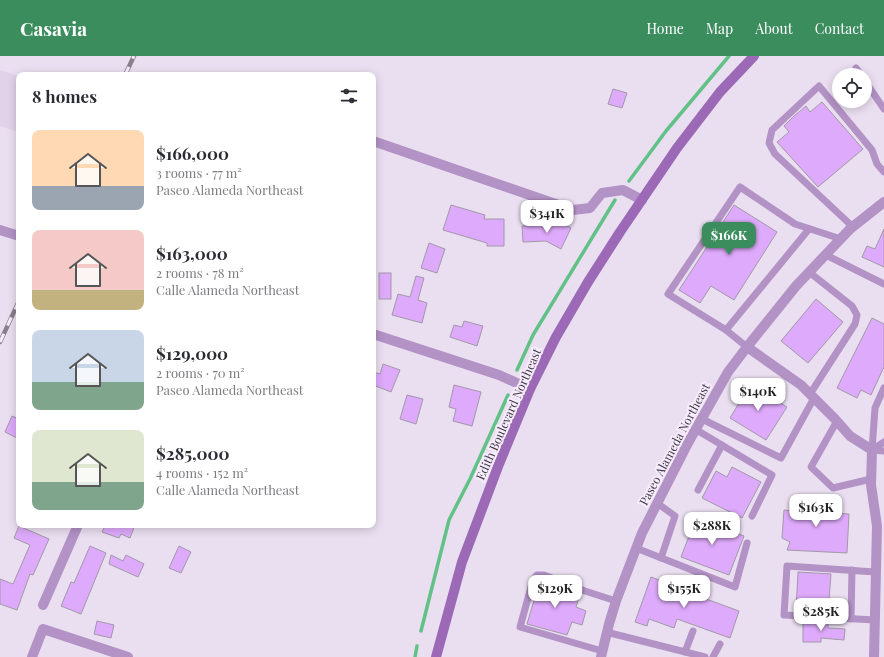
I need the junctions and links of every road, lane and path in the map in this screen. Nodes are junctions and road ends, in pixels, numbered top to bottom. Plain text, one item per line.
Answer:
1 (754, 56) edge
2 (872, 91) edge
3 (884, 109) edge
4 (376, 142) edge
5 (884, 172) edge
6 (642, 200) junction
7 (884, 202) edge
8 (853, 227) junction
9 (810, 229) junction
10 (0, 230) edge
11 (16, 235) dead end
12 (841, 239) junction
13 (826, 255) junction
14 (809, 272) junction
15 (884, 284) edge
16 (726, 330) junction
17 (376, 335) edge
18 (747, 347) junction
19 (884, 388) edge
20 (530, 390) junction
21 (812, 396) junction
22 (702, 419) junction
23 (837, 421) junction
24 (696, 429) junction
25 (884, 442) edge
26 (722, 445) junction
27 (872, 450) junction
28 (884, 451) edge
29 (871, 479) junction
30 (698, 490) dead end
31 (657, 503) junction
32 (879, 513) edge
33 (752, 516) dead end
34 (77, 528) edge
35 (880, 535) edge
36 (747, 543) dead end
37 (636, 548) junction
38 (661, 558) junction
39 (852, 570) junction
40 (875, 572) junction
41 (616, 601) junction
42 (880, 604) edge
43 (43, 605) dead end
44 (851, 619) junction
45 (875, 620) junction
46 (693, 631) dead end
47 (606, 632) junction
48 (720, 644) dead end
49 (685, 652) junction
50 (601, 654) edge
51 (32, 657) edge
52 (128, 657) edge
53 (436, 657) edge
54 (705, 657) edge
55 (713, 657) edge
56 (874, 657) edge

1 - 6 street, Edith Boulevard Northeast
2 - 3 lane
4 - 6 street
5 - 8 lane
6 - 20 street, Edith Boulevard Northeast
7 - 8 street, Paseo Alameda Northeast
8 - 12 street, Paseo Alameda Northeast
9 - 12 lane
9 - 16 lane
9 - 16 lane
10 - 11 street
12 - 13 street, Paseo Alameda Northeast
13 - 14 street, Paseo Alameda Northeast
13 - 15 lane
14 - 18 street, Paseo Alameda Northeast
14 - 21 lane
16 - 18 lane
17 - 20 street
18 - 21 street
18 - 22 street, Paseo Alameda Northeast
19 - 27 lane
20 - 53 street, Edith Boulevard Northeast
21 - 22 lane
21 - 23 street
22 - 24 street, Paseo Alameda Northeast
23 - 27 street
23 - 29 lane
24 - 26 lane
24 - 31 street, Paseo Alameda Northeast
25 - 27 lane
26 - 30 lane
26 - 33 lane
27 - 28 lane
27 - 29 street
29 - 32 street
31 - 37 street, Paseo Alameda Northeast
31 - 38 lane
32 - 35 street
34 - 43 street
35 - 40 street
36 - 38 lane
37 - 38 lane
37 - 41 street, Paseo Alameda Northeast
39 - 40 lane
39 - 44 lane
39 - 44 lane
40 - 42 street
41 - 47 street, Paseo Alameda Northeast
41 - 50 lane
42 - 45 street
44 - 45 lane
45 - 56 street
46 - 49 lane
47 - 49 lane
47 - 50 street, Paseo Alameda Northeast
48 - 55 lane
49 - 54 lane
51 - 52 street

